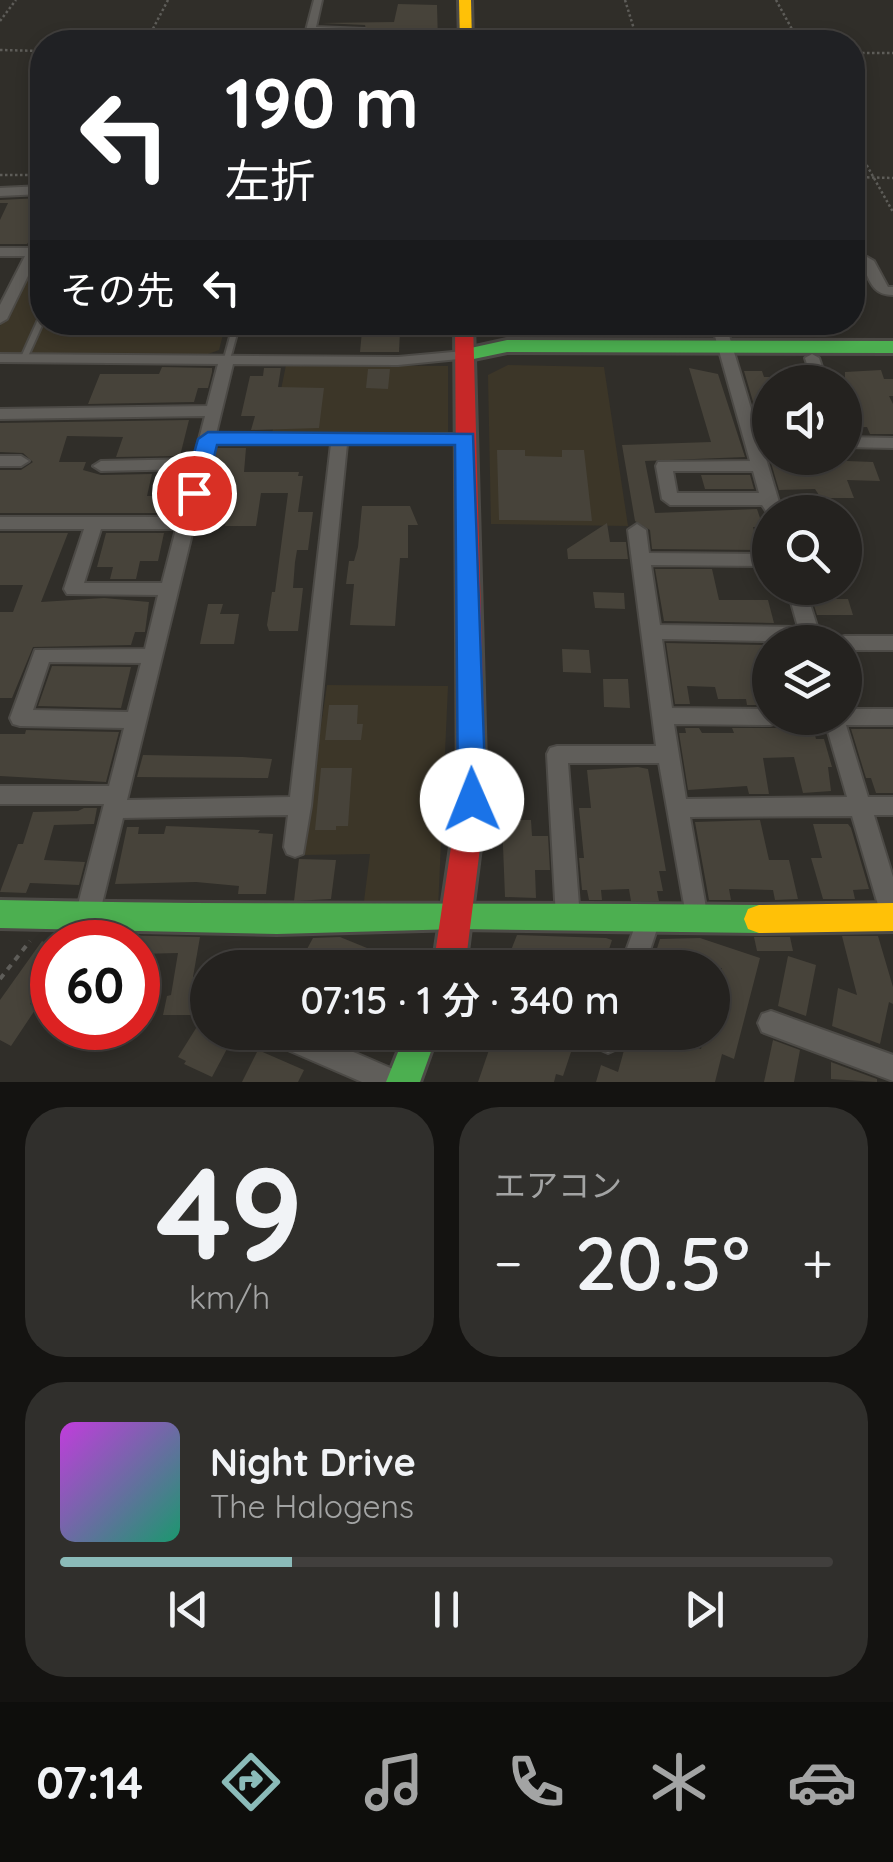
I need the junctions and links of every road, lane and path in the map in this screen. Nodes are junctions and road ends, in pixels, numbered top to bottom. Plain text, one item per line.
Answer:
1 (16, 0) edge
2 (168, 0) edge
3 (318, 0) edge
4 (465, 0) edge
5 (625, 0) edge
6 (776, 0) edge
7 (0, 21) edge
8 (152, 30) edge
9 (310, 30) edge
10 (466, 30) edge
11 (634, 30) edge
12 (792, 30) edge
13 (0, 50) edge
14 (30, 50) edge
15 (865, 53) edge
16 (893, 53) edge
17 (865, 162) edge
18 (0, 175) edge
19 (30, 175) edge
20 (865, 178) edge
21 (874, 178) junction
22 (893, 178) edge
23 (30, 191) edge
24 (0, 192) edge
25 (893, 212) edge
26 (0, 252) edge
27 (30, 252) edge
28 (30, 258) edge
29 (867, 260) dead end
30 (893, 292) edge
31 (1, 315) edge
32 (34, 335) edge
33 (233, 335) edge
34 (464, 335) edge
35 (721, 335) edge
36 (893, 347) edge
37 (726, 353) junction
38 (464, 356) junction
39 (0, 358) edge
40 (24, 358) junction
41 (812, 358) junction
42 (893, 358) edge
43 (227, 359) junction
44 (814, 365) edge
45 (215, 411) junction
46 (0, 414) edge
47 (752, 419) edge
48 (208, 439) junction
49 (340, 439) junction
50 (466, 439) junction
51 (862, 443) edge
52 (891, 446) edge
53 (0, 461) edge
54 (21, 461) dead end
55 (202, 464) junction
56 (101, 466) dead end
57 (752, 466) edge
58 (752, 505) edge
59 (95, 522) junction
60 (187, 522) junction
61 (0, 523) edge
62 (637, 530) dead end
63 (641, 560) junction
64 (752, 560) edge
65 (170, 589) junction
66 (652, 632) junction
67 (752, 636) edge
68 (862, 643) edge
69 (893, 643) edge
70 (154, 656) junction
71 (664, 716) junction
72 (752, 717) edge
73 (862, 717) edge
74 (893, 717) edge
75 (136, 720) junction
76 (839, 735) edge
77 (668, 755) junction
78 (0, 796) edge
79 (116, 802) junction
80 (300, 806) junction
81 (861, 806) junction
82 (893, 806) edge
83 (678, 808) junction
84 (295, 847) dead end
85 (0, 914) edge
86 (50, 914) junction
87 (87, 916) junction
88 (459, 916) junction
89 (893, 916) edge
90 (568, 918) junction
91 (648, 920) junction
92 (696, 920) junction
93 (452, 950) edge
94 (638, 950) edge
95 (0, 979) edge
96 (771, 1022) dead end
97 (318, 1050) edge
98 (415, 1050) edge
99 (893, 1068) edge
100 (393, 1082) edge
101 (402, 1082) edge

1 - 7 path
2 - 8 path
3 - 9 street
4 - 10 street
5 - 11 path
6 - 12 path
13 - 14 path
15 - 16 path
17 - 21 path
18 - 19 path
20 - 21 path
21 - 22 path
21 - 25 path
23 - 24 street
26 - 27 street
28 - 31 street
29 - 30 street
32 - 40 lane
33 - 43 lane
34 - 38 street
35 - 37 street
36 - 37 street
37 - 38 street
37 - 41 street
37 - 47 street
38 - 43 street
38 - 50 street
39 - 40 street
40 - 43 street
41 - 42 street
41 - 44 street
43 - 45 street
45 - 46 street
45 - 48 street
48 - 49 street
48 - 55 street
49 - 50 street
49 - 80 street
50 - 88 street
51 - 52 street
53 - 54 street
55 - 56 street
55 - 60 street
57 - 58 street
59 - 60 street
59 - 61 street
59 - 65 street
60 - 65 street
62 - 63 street
63 - 64 street
63 - 66 street
65 - 70 street
66 - 67 street
66 - 71 street
68 - 69 street
70 - 75 street
70 - 75 street
71 - 72 street
71 - 77 street
73 - 74 street
75 - 79 street
76 - 81 street
77 - 83 street
77 - 90 street
78 - 79 street
79 - 80 street
79 - 87 street
80 - 84 street
81 - 82 street
81 - 83 street
81 - 89 street
83 - 92 street
85 - 86 street
86 - 87 street
86 - 95 path
87 - 88 street
88 - 90 street
88 - 93 street
89 - 92 street
90 - 91 street
91 - 92 street
91 - 94 street
96 - 99 street
97 - 100 street
98 - 101 street

